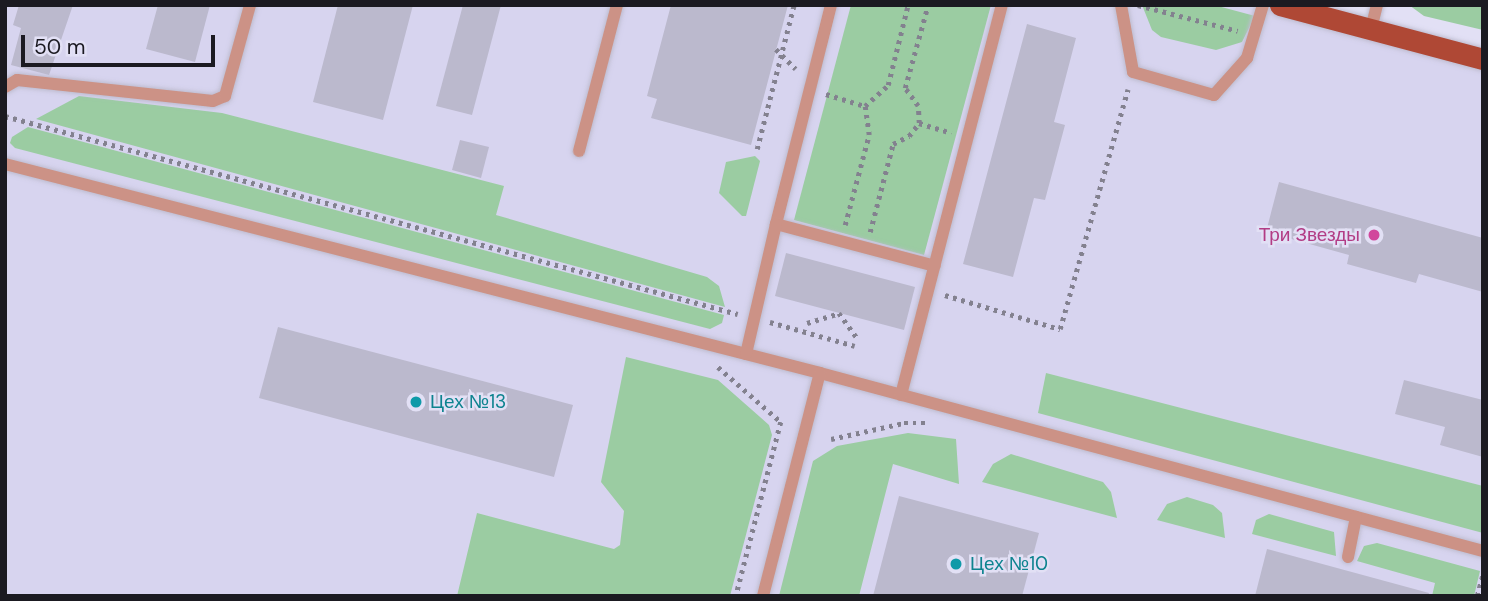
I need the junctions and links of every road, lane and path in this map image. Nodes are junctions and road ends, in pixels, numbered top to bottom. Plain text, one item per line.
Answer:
1 (250, 5) edge
2 (617, 5) edge
3 (794, 5) edge
4 (831, 5) edge
5 (908, 5) edge
6 (928, 5) edge
7 (1002, 5) edge
8 (1121, 5) edge
9 (1137, 5) edge
10 (1263, 5) edge
11 (1280, 5) edge
12 (1377, 5) edge
13 (1371, 29) junction
14 (1254, 35) junction
15 (1483, 59) edge
16 (1133, 72) junction
17 (5, 87) edge
18 (5, 116) edge
19 (919, 123) junction
20 (968, 138) junction
21 (757, 149) dead end
22 (579, 151) dead end
23 (5, 164) edge
24 (776, 224) junction
25 (841, 242) junction
26 (866, 248) junction
27 (935, 266) junction
28 (930, 284) junction
29 (754, 318) junction
30 (807, 323) dead end
31 (857, 338) dead end
32 (855, 346) dead end
33 (746, 354) junction
34 (705, 364) dead end
35 (820, 373) junction
36 (901, 395) junction
37 (1356, 517) junction
38 (1483, 551) edge
39 (1348, 558) dead end
40 (1483, 573) edge
41 (736, 596) edge
42 (763, 596) edge
43 (1477, 596) edge

1 - 17 lane
2 - 22 lane
3 - 21 path
4 - 24 lane
5 - 25 path
6 - 19 path
7 - 20 lane
8 - 16 lane
9 - 14 path
10 - 14 lane
11 - 13 main road
12 - 13 lane
13 - 15 main road
14 - 16 lane
16 - 28 path
18 - 29 path
19 - 20 path
19 - 26 path
20 - 27 lane
23 - 33 lane
24 - 25 lane
24 - 29 lane
25 - 26 lane
26 - 27 lane
27 - 28 lane
28 - 36 lane
29 - 32 path
29 - 33 lane
30 - 31 path
33 - 35 lane
34 - 41 path
35 - 36 lane
35 - 42 lane
36 - 37 lane
37 - 38 lane
37 - 39 lane
40 - 43 path

